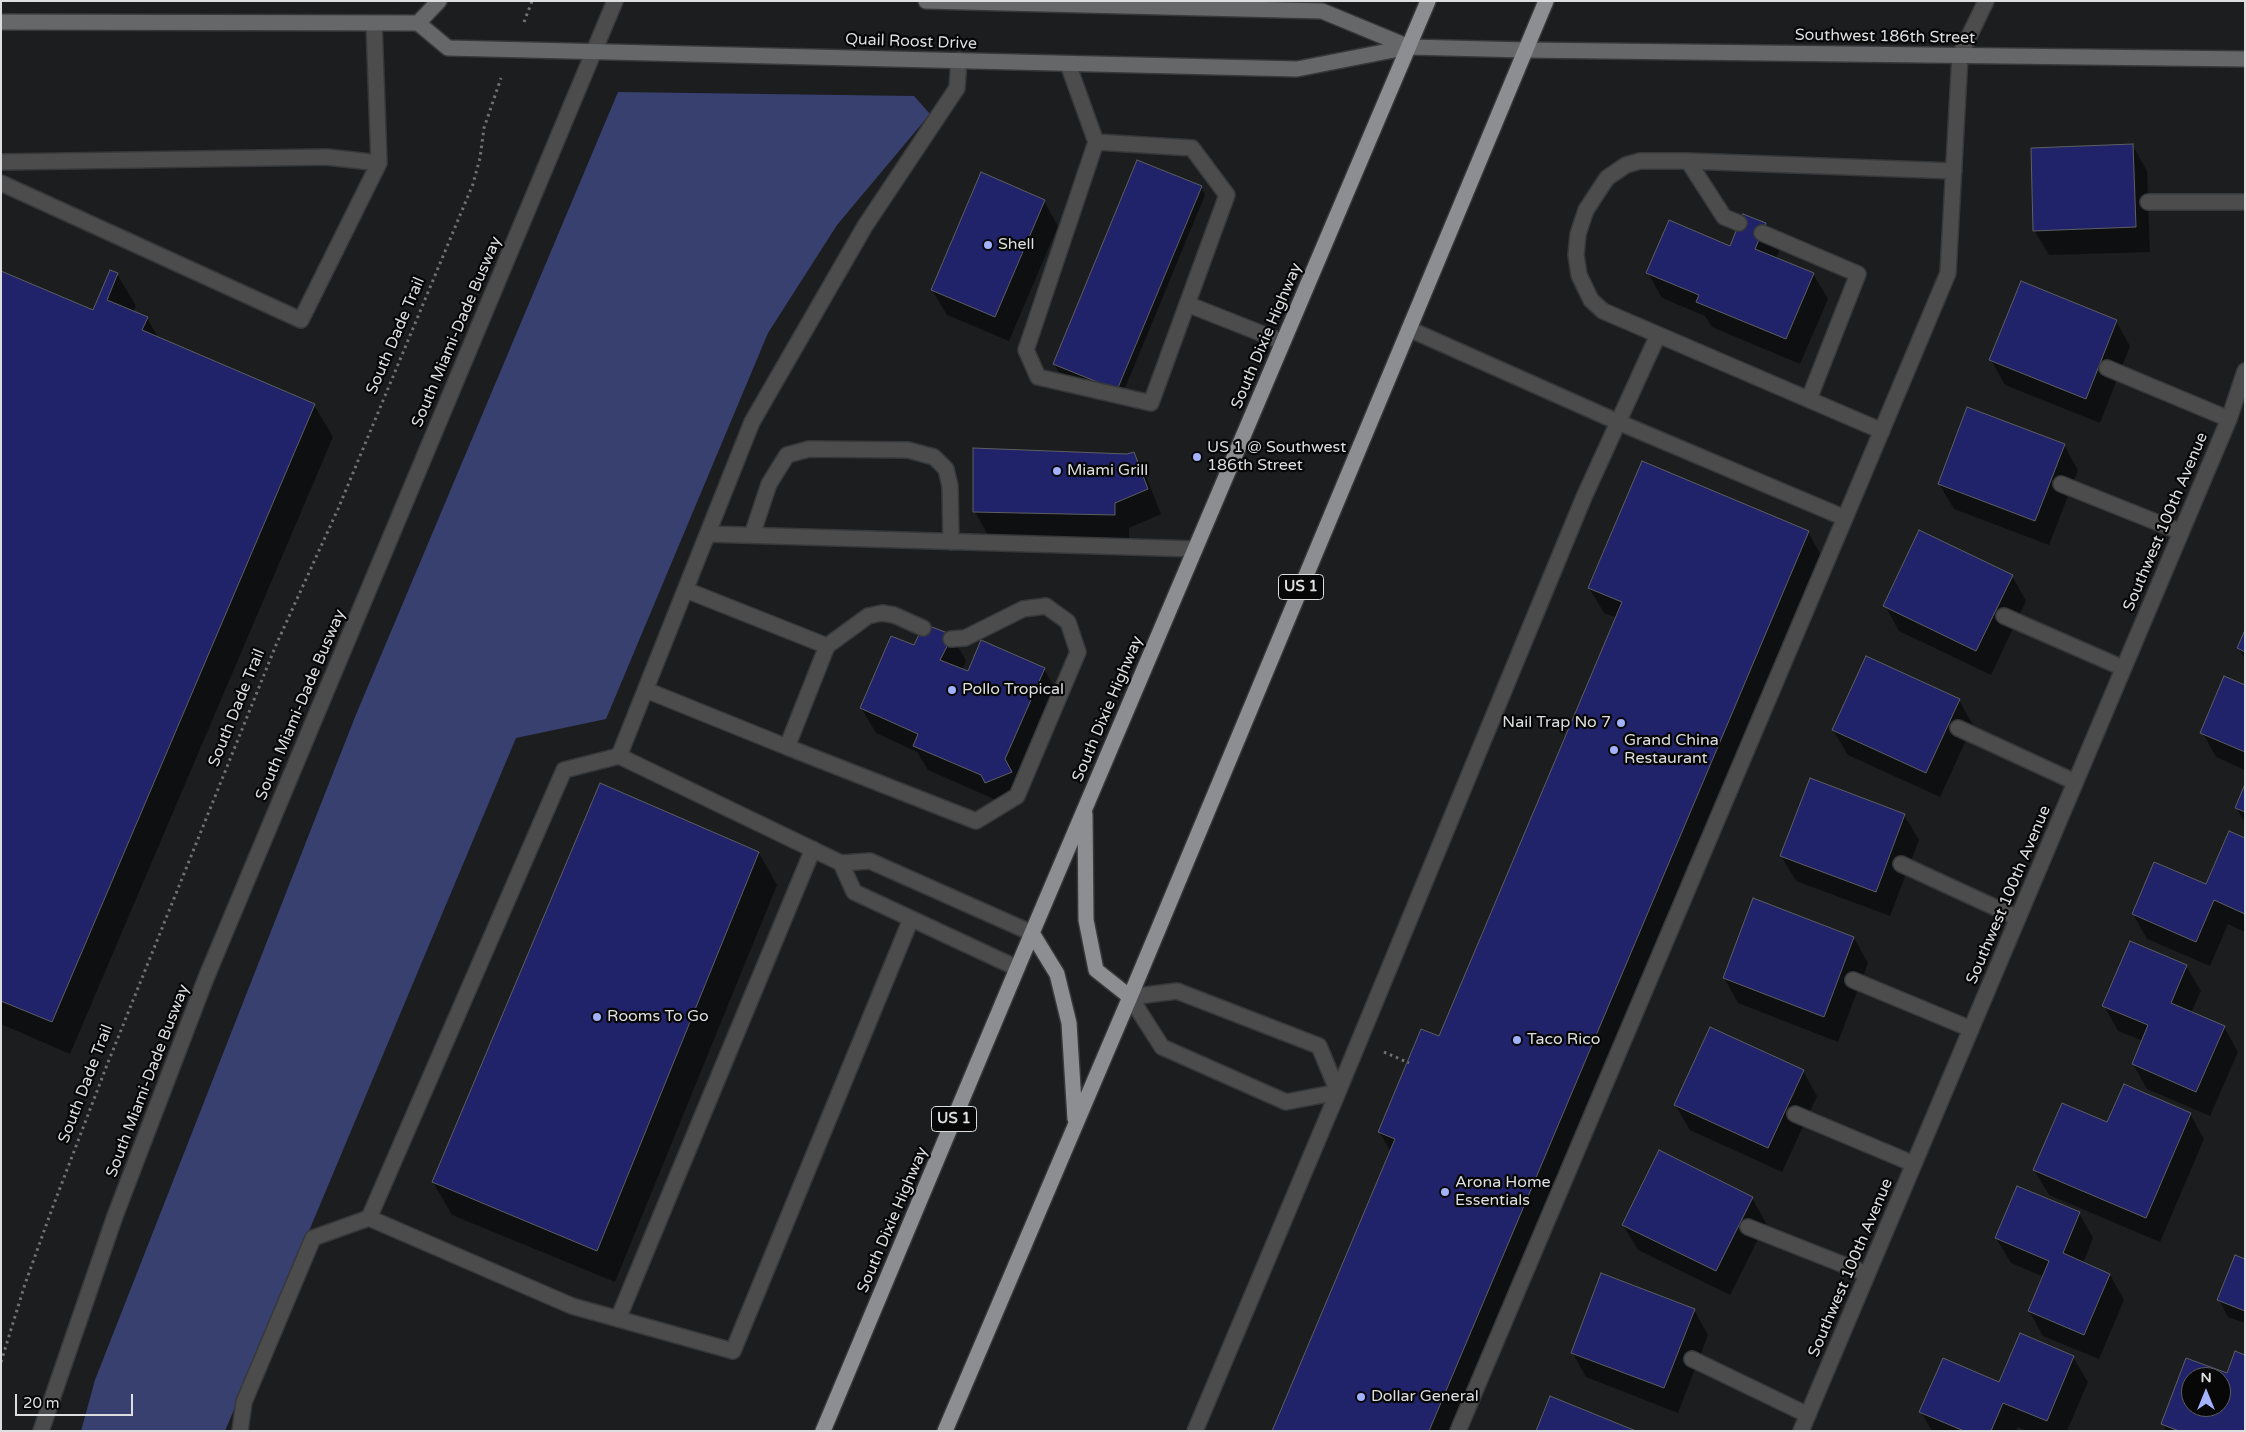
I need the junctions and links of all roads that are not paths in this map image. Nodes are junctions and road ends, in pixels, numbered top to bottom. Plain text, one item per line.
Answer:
1 (439, 1) edge
2 (615, 1) edge
3 (926, 1) edge
4 (1428, 1) edge
5 (1546, 1) edge
6 (1986, 1) edge
7 (1017, 2) edge
8 (1, 22) edge
9 (374, 23) junction
10 (418, 23) junction
11 (1409, 47) junction
12 (1526, 50) junction
13 (594, 51) junction
14 (1960, 55) junction
15 (2245, 58) edge
16 (959, 60) junction
17 (1068, 64) junction
18 (1096, 142) junction
19 (1688, 161) junction
20 (1, 162) edge
21 (379, 163) junction
22 (1954, 171) junction
23 (1, 183) edge
24 (2148, 202) dead end
25 (2245, 202) edge
26 (1739, 223) dead end
27 (1762, 233) dead end
28 (1187, 304) junction
29 (1409, 329) junction
30 (1658, 336) junction
31 (1283, 342) junction
32 (2108, 368) dead end
33 (2245, 371) edge
34 (1809, 399) junction
35 (2229, 419) junction
36 (1618, 422) junction
37 (1882, 431) junction
38 (2061, 484) dead end
39 (1845, 518) junction
40 (2181, 532) junction
41 (708, 534) junction
42 (752, 535) junction
43 (951, 542) junction
44 (1195, 549) junction
45 (686, 590) junction
46 (2004, 616) dead end
47 (923, 628) dead end
48 (951, 639) dead end
49 (827, 646) junction
50 (2123, 668) junction
51 (646, 690) junction
52 (1958, 728) dead end
53 (787, 747) junction
54 (619, 756) junction
55 (2075, 782) junction
56 (1085, 808) junction
57 (813, 849) junction
58 (841, 863) junction
59 (1901, 864) dead end
60 (2018, 918) junction
61 (911, 919) junction
62 (1032, 933) junction
63 (1017, 968) junction
64 (1853, 980) dead end
65 (1130, 997) junction
66 (1972, 1028) junction
67 (1338, 1092) junction
68 (1795, 1114) dead end
69 (1076, 1123) junction
70 (1914, 1164) junction
71 (369, 1218) junction
72 (1748, 1227) dead end
73 (1867, 1274) junction
74 (618, 1319) junction
75 (1692, 1359) dead end
76 (1808, 1414) junction
77 (41, 1431) edge
78 (240, 1431) edge
79 (823, 1431) edge
80 (945, 1431) edge
81 (1195, 1431) edge
82 (1458, 1431) edge
83 (1802, 1431) edge

1 - 10 main road
2 - 13 street, South Miami-Dade Busway
3 - 7 main road, Quail Roost Drive
4 - 11 highway, South Dixie Highway / US 1
5 - 12 highway, US 1
6 - 14 street
7 - 11 main road, Quail Roost Drive
8 - 9 main road
9 - 10 main road
9 - 21 street
10 - 13 main road, Quail Roost Drive
11 - 12 main road, Quail Roost Drive
11 - 17 main road, Quail Roost Drive
11 - 31 highway, South Dixie Highway / US 1
12 - 14 main road, Southwest 186th Street
12 - 29 highway, US 1
13 - 16 main road, Quail Roost Drive
13 - 77 street, South Miami-Dade Busway
14 - 15 main road, Southwest 186th Street
14 - 22 street
16 - 17 main road, Quail Roost Drive
16 - 41 street
17 - 18 street
18 - 28 street
18 - 28 street
19 - 22 street
19 - 26 street
19 - 30 street
20 - 21 street
21 - 23 street
22 - 37 street
24 - 25 street
27 - 34 street
28 - 31 street
29 - 36 street
29 - 65 highway, US 1
30 - 34 street
30 - 36 street
31 - 44 highway, South Dixie Highway / US 1
32 - 35 street
33 - 35 street, Southwest 100th Avenue
34 - 37 street
35 - 40 street, Southwest 100th Avenue
36 - 39 street
36 - 67 street
37 - 39 street
38 - 40 street
39 - 82 street
40 - 50 street, Southwest 100th Avenue
41 - 42 street
41 - 45 street
42 - 43 street
42 - 43 street
43 - 44 street
44 - 56 highway, South Dixie Highway / US 1
45 - 49 street
45 - 51 street
46 - 50 street
47 - 49 street
48 - 53 street
49 - 53 street
50 - 55 street, Southwest 100th Avenue
51 - 53 street
51 - 54 street
52 - 55 street
54 - 57 street
54 - 71 street
55 - 60 street, Southwest 100th Avenue
56 - 62 highway, South Dixie Highway / US 1
56 - 65 highway
57 - 58 street
57 - 74 street
58 - 61 street
58 - 62 street
59 - 60 street
60 - 66 street, Southwest 100th Avenue
61 - 63 street
61 - 74 street
62 - 63 highway, South Dixie Highway / US 1
62 - 69 highway
63 - 79 highway, South Dixie Highway / US 1
64 - 66 street
65 - 67 street
65 - 67 street
65 - 69 highway, US 1
66 - 70 street, Southwest 100th Avenue
67 - 81 street
68 - 70 street
69 - 80 highway, US 1
70 - 73 street, Southwest 100th Avenue
71 - 74 street
71 - 78 street
72 - 73 street
73 - 76 street, Southwest 100th Avenue
75 - 76 street
76 - 83 street, Southwest 100th Avenue

